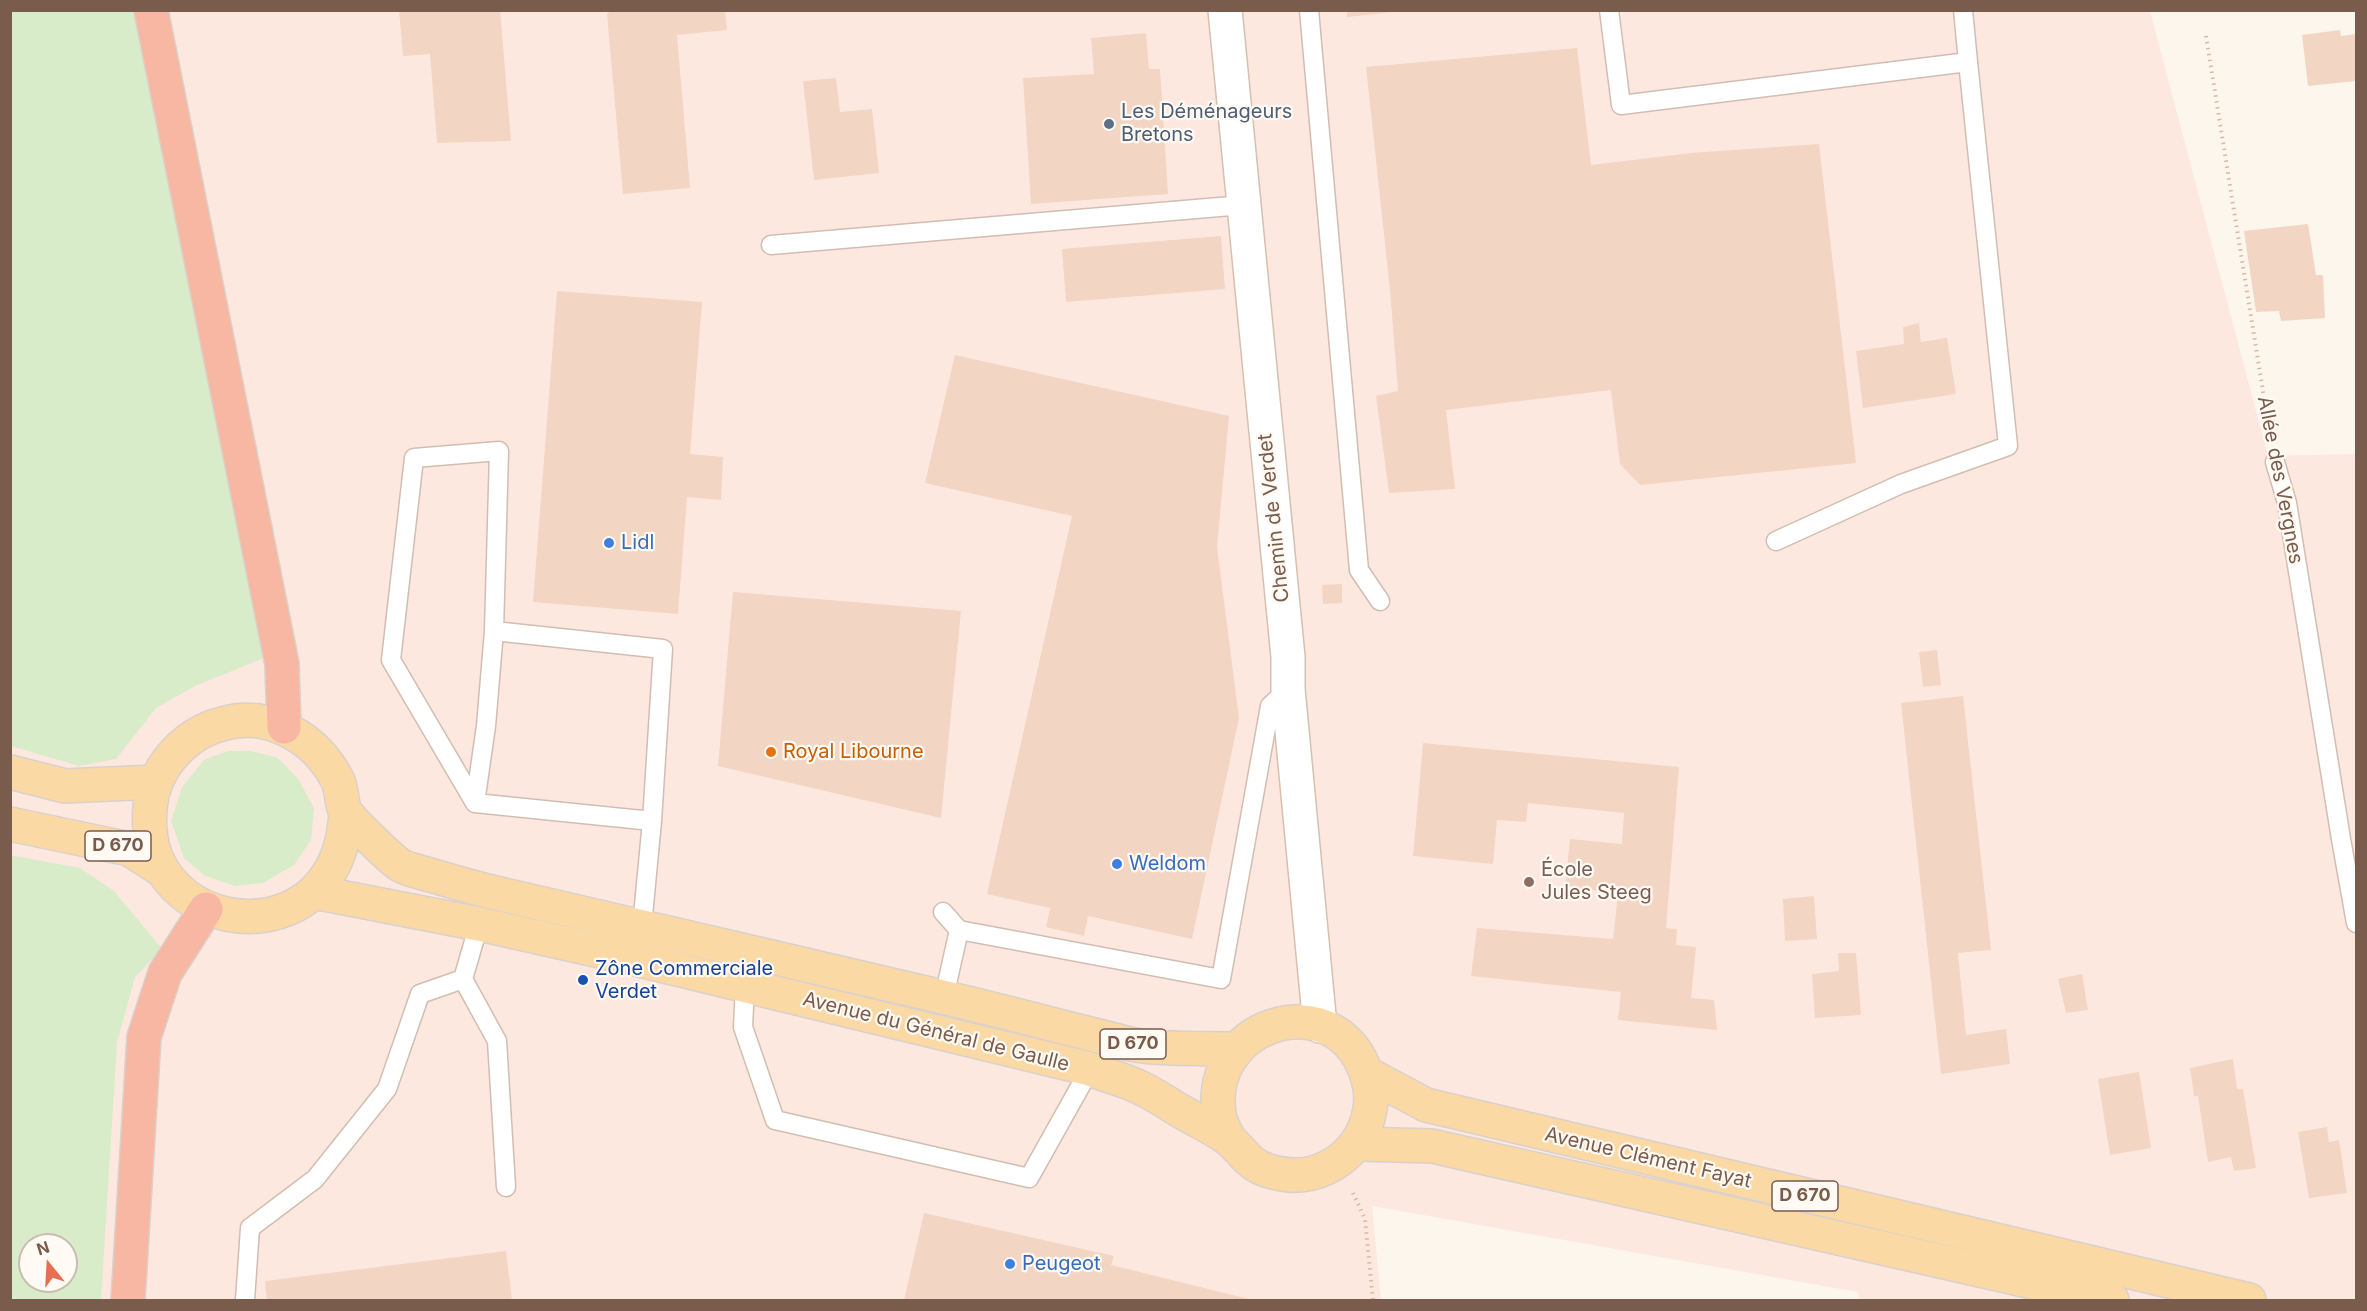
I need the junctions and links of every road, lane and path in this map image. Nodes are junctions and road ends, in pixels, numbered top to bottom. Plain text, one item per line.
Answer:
1 (152, 10) edge
2 (1225, 10) edge
3 (1309, 10) edge
4 (1609, 10) edge
5 (1963, 10) edge
6 (2206, 36) dead end
7 (1968, 62) junction
8 (1243, 206) junction
9 (771, 245) dead end
10 (2275, 462) joint
11 (1776, 541) dead end
12 (1380, 602) dead end
13 (494, 631) junction
14 (1288, 689) junction
15 (284, 727) junction
16 (10, 772) edge
17 (155, 782) junction
18 (475, 803) junction
19 (346, 814) junction
20 (652, 821) junction
21 (10, 824) edge
22 (162, 870) junction
23 (314, 892) junction
24 (206, 909) junction
25 (943, 912) dead end
26 (2356, 923) edge
27 (479, 924) junction
28 (642, 926) junction
29 (959, 930) junction
30 (463, 979) junction
31 (745, 986) junction
32 (944, 997) junction
33 (1320, 1026) junction
34 (1236, 1049) junction
35 (1090, 1070) junction
36 (1368, 1074) junction
37 (1229, 1139) junction
38 (1348, 1153) junction
39 (506, 1187) dead end
40 (129, 1300) edge
41 (245, 1300) edge
42 (1373, 1300) edge
43 (2112, 1300) edge
44 (2248, 1300) edge

1 - 15 highway
2 - 8 street, Chemin de Verdet
3 - 12 lane
4 - 7 lane
5 - 7 lane
6 - 10 path, Allée des Vergnes
7 - 11 lane
8 - 9 lane
8 - 14 street, Chemin de Verdet
10 - 26 lane, Allée des Vergnes
13 - 18 lane
13 - 18 lane
13 - 20 lane
14 - 29 lane
14 - 33 street, Chemin de Verdet
15 - 17 main road
15 - 19 main road
16 - 17 main road
17 - 22 main road
18 - 20 lane
19 - 23 main road
19 - 28 main road, Avenue du Général de Gaulle / D 670
20 - 28 lane
21 - 22 main road, D 670
22 - 24 main road
23 - 24 main road
23 - 27 main road, Avenue du Général de Gaulle / D 670
24 - 40 highway
25 - 29 lane
27 - 30 lane
27 - 31 main road, Avenue du Général de Gaulle / D 670
28 - 32 main road, Avenue du Général de Gaulle / D 670
29 - 32 lane
30 - 39 lane
30 - 41 lane
31 - 35 main road, Avenue du Général de Gaulle / D 670
31 - 35 lane
32 - 34 main road, Avenue du Général de Gaulle / D 670
33 - 34 main road, Avenue du Général de Gaulle
33 - 36 main road, Avenue du Général de Gaulle
34 - 37 main road, Avenue du Général de Gaulle
35 - 37 main road, Avenue du Général de Gaulle / D 670
36 - 38 main road, Avenue du Général de Gaulle
36 - 44 main road, Avenue Clément Fayat / D 670
37 - 38 main road, Avenue du Général de Gaulle
38 - 42 path
38 - 43 main road, Avenue Clément Fayat / D 670

